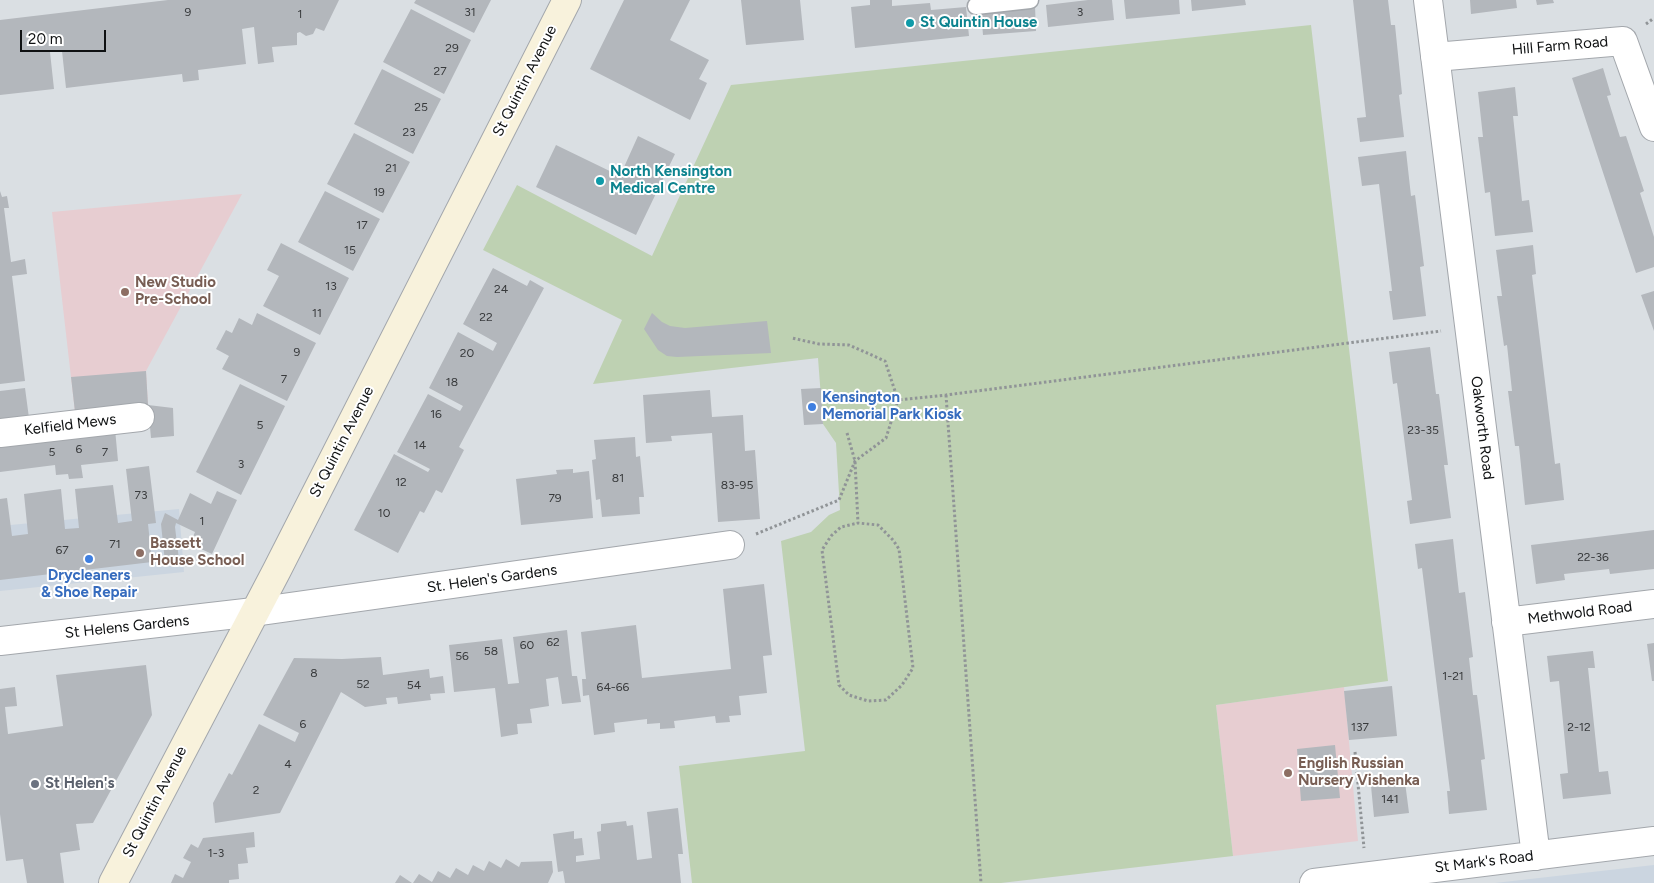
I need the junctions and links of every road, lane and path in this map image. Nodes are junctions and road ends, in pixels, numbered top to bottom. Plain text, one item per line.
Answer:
1 (567, 0) edge
2 (1030, 0) edge
3 (1428, 0) edge
4 (976, 6) dead end
5 (1435, 57) junction
6 (1654, 127) edge
7 (1469, 327) junction
8 (792, 338) dead end
9 (946, 395) junction
10 (874, 400) dead end
11 (898, 400) junction
12 (140, 417) dead end
13 (847, 432) dead end
14 (0, 433) edge
15 (855, 461) junction
16 (858, 523) junction
17 (730, 545) joint
18 (1654, 604) edge
19 (254, 612) junction
20 (1506, 622) junction
21 (0, 641) edge
22 (1355, 752) dead end
23 (1654, 841) edge
24 (1536, 856) junction
25 (1367, 876) junction
26 (113, 883) edge
27 (981, 883) edge
28 (1314, 883) edge

1 - 19 main road, St Quintin Avenue
2 - 4 lane
3 - 5 street, Oakworth Road
5 - 6 street, Hill Farm Road
5 - 7 street, Oakworth Road
7 - 9 path
7 - 20 street, Oakworth Road
8 - 11 path
9 - 11 path
9 - 27 path
10 - 11 path
11 - 15 path
12 - 14 street, Kelfield Mews
13 - 15 path
15 - 16 path
15 - 17 path
16 - 16 path
17 - 19 street, St. Helen's Gardens
18 - 20 street, Methwold Road
19 - 21 street, St Helens Gardens
19 - 26 main road, St Quintin Avenue
20 - 24 street, Oakworth Road
22 - 25 path
23 - 24 street, St Mark's Road
24 - 25 street, St Mark's Road
25 - 28 street, St Mark's Road

